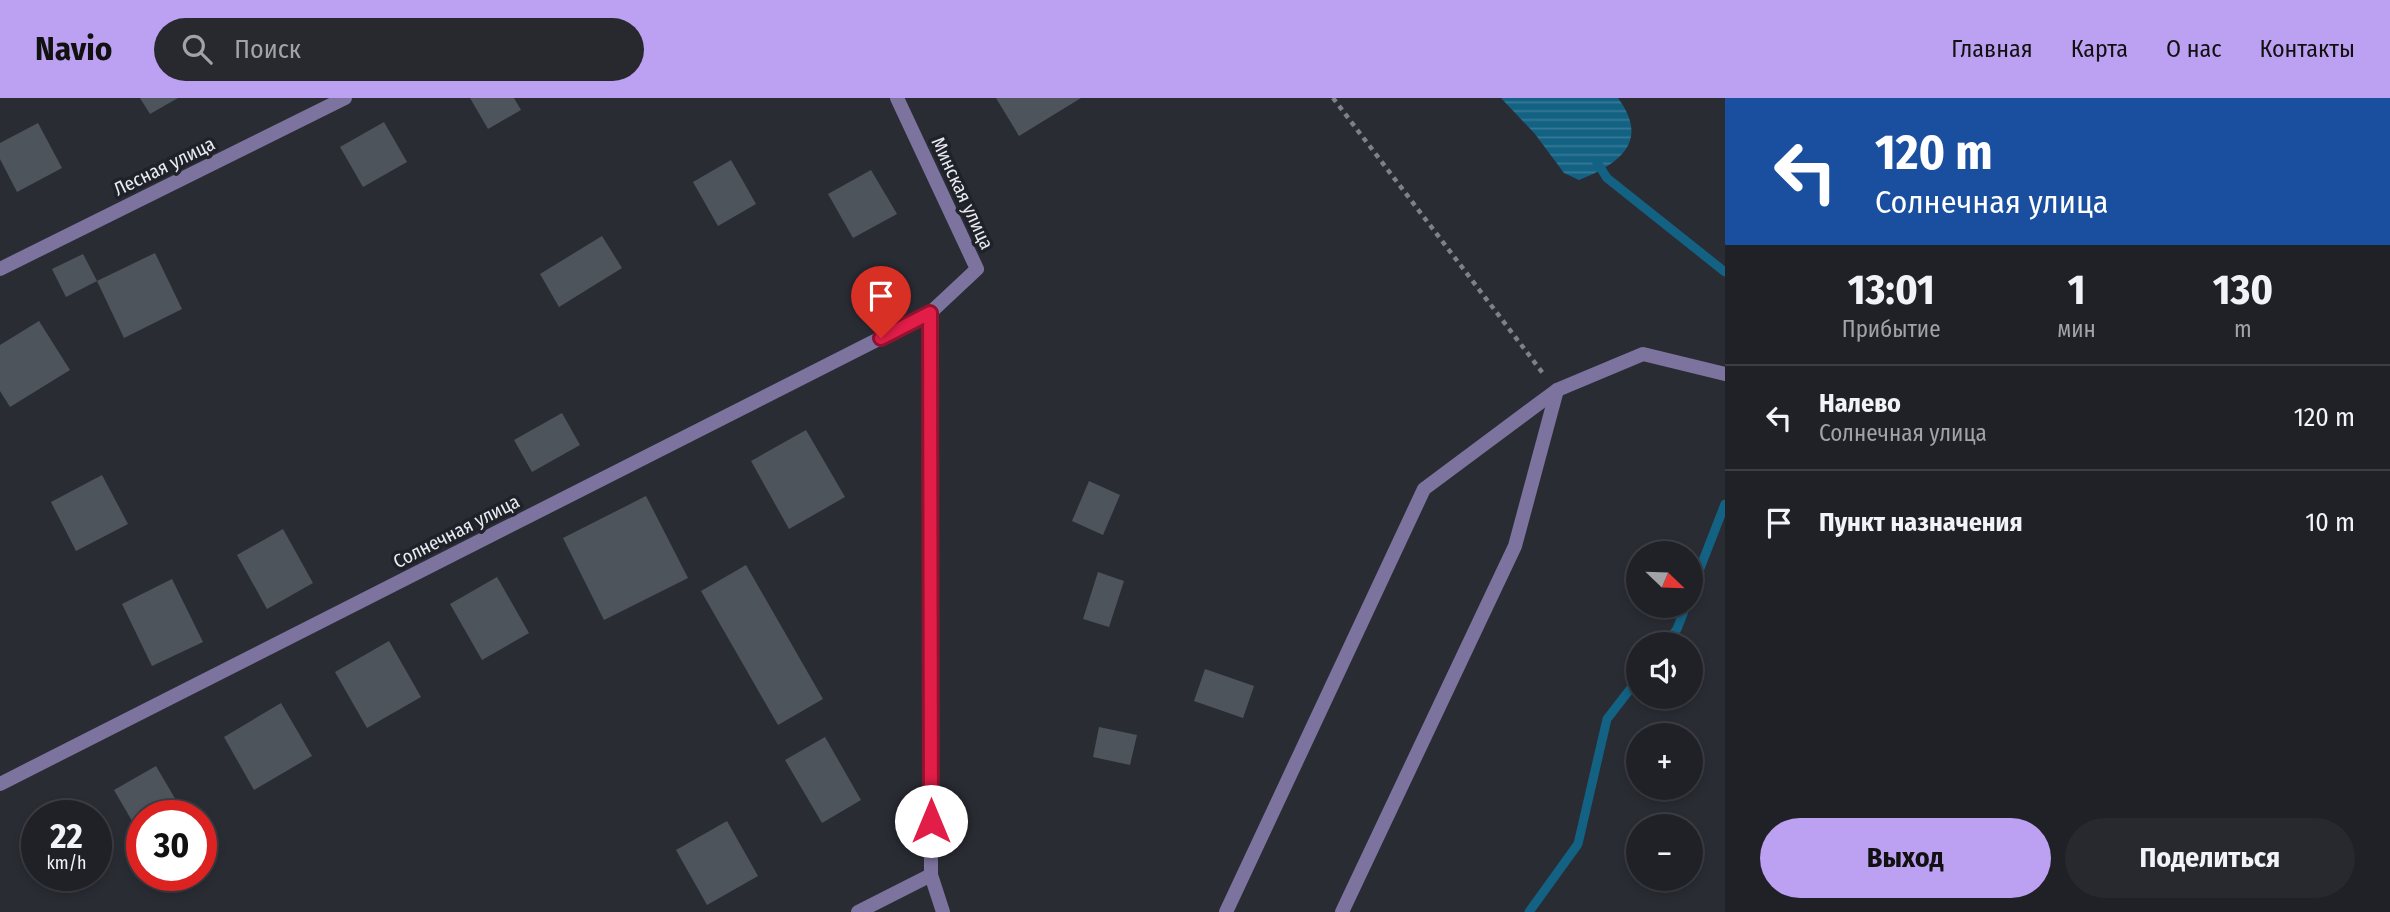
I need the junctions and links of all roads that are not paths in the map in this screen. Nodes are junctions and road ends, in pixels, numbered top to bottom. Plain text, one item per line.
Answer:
1 (345, 98) edge
2 (897, 98) edge
3 (0, 269) edge
4 (930, 313) junction
5 (1725, 374) edge
6 (1556, 390) junction
7 (0, 782) edge
8 (931, 875) junction
9 (858, 912) edge
10 (943, 912) edge
11 (1226, 912) edge
12 (1342, 912) edge

1 - 3 street, Лесная улица
2 - 4 street, Минская улица
4 - 7 street, Солнечная улица
4 - 8 street
5 - 6 street
6 - 11 street
6 - 12 street
8 - 9 street
8 - 10 street

